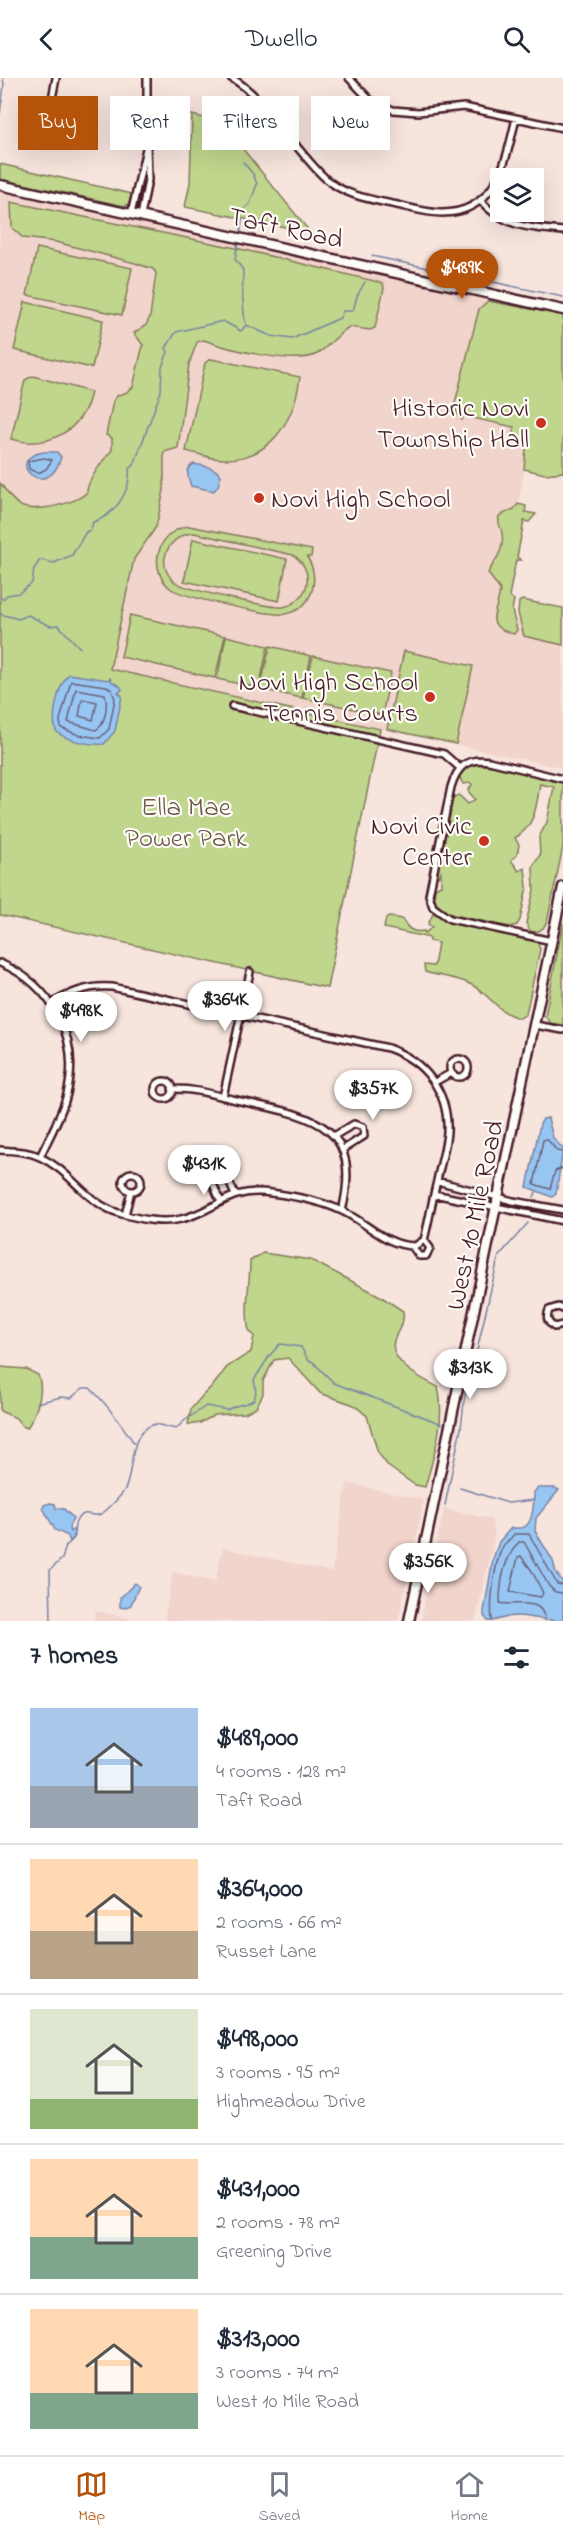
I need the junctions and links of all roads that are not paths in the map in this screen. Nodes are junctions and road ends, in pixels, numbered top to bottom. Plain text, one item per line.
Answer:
1 (56, 78) edge
2 (147, 78) edge
3 (231, 78) edge
4 (350, 78) edge
5 (53, 96) edge
6 (147, 96) edge
7 (516, 118) junction
8 (563, 128) edge
9 (146, 150) edge
10 (147, 150) edge
11 (0, 185) edge
12 (480, 200) junction
13 (131, 214) junction
14 (141, 216) junction
15 (563, 231) edge
16 (563, 310) edge
17 (232, 706) dead end
18 (460, 768) junction
19 (563, 779) edge
20 (563, 887) edge
21 (552, 941) junction
22 (0, 963) edge
23 (250, 972) dead end
24 (52, 1004) junction
25 (241, 1015) junction
26 (535, 1025) junction
27 (563, 1030) edge
28 (451, 1073) dead end
29 (435, 1082) junction
30 (172, 1089) dead end
31 (223, 1097) junction
32 (334, 1136) junction
33 (0, 1150) edge
34 (342, 1150) junction
35 (40, 1157) junction
36 (437, 1181) junction
37 (467, 1188) junction
38 (131, 1191) dead end
39 (434, 1194) junction
40 (235, 1195) junction
41 (500, 1196) junction
42 (220, 1200) junction
43 (464, 1201) junction
44 (539, 1206) junction
45 (498, 1207) junction
46 (342, 1210) junction
47 (563, 1210) edge
48 (126, 1215) junction
49 (537, 1216) junction
50 (563, 1221) edge
51 (424, 1240) junction
52 (415, 1246) junction
53 (563, 1309) edge
54 (563, 1327) edge
55 (409, 1621) edge

1 - 5 street
2 - 6 street
3 - 12 street
4 - 7 street
7 - 8 street
7 - 12 street
9 - 13 street
10 - 14 street
11 - 13 main road, Taft Road
12 - 15 street
13 - 14 main road, Taft Road
14 - 16 main road, Taft Road
17 - 18 street
18 - 19 street
18 - 21 street
20 - 21 main road, West 10 Mile Road
21 - 26 main road, West 10 Mile Road
22 - 24 street
23 - 25 street
24 - 25 street
24 - 35 street
25 - 29 street
25 - 31 street
26 - 27 street
26 - 41 main road, West 10 Mile Road
28 - 29 street
29 - 36 street
30 - 31 street
31 - 32 street
32 - 34 street
32 - 34 street
33 - 35 street
34 - 46 street
35 - 48 street
36 - 37 street
36 - 39 street
37 - 41 street
37 - 43 street
38 - 48 street
39 - 43 street
39 - 51 street
40 - 42 street
40 - 42 street
40 - 46 street
41 - 44 street
41 - 45 main road, West 10 Mile Road
42 - 48 street
43 - 45 street
44 - 47 street
44 - 49 street
45 - 49 street
45 - 55 main road, West 10 Mile Road
46 - 52 street
49 - 50 street
51 - 52 street
51 - 52 street
53 - 54 street

